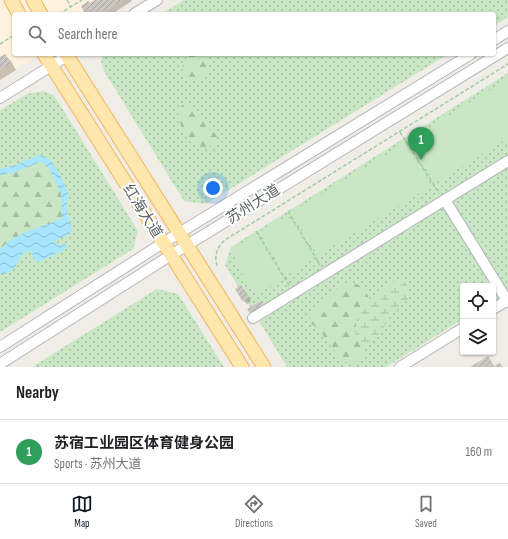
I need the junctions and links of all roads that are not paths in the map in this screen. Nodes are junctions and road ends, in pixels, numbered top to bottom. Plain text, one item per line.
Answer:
1 (11, 0) edge
2 (33, 0) edge
3 (157, 0) edge
4 (18, 12) edge
5 (40, 12) edge
6 (137, 12) edge
7 (508, 32) edge
8 (496, 39) edge
9 (508, 48) edge
10 (496, 55) edge
11 (45, 56) edge
12 (66, 56) edge
13 (69, 56) edge
14 (468, 56) edge
15 (495, 56) edge
16 (51, 66) junction
17 (0, 98) edge
18 (508, 161) edge
19 (444, 200) junction
20 (180, 233) junction
21 (163, 243) junction
22 (187, 245) junction
23 (171, 254) junction
24 (508, 301) edge
25 (496, 307) edge
26 (253, 318) dead end
27 (460, 330) edge
28 (0, 347) edge
29 (0, 364) edge
30 (242, 367) edge
31 (264, 367) edge
32 (400, 367) edge

1 - 4 main road
2 - 5 main road
3 - 6 street
7 - 8 street
9 - 10 street, 苏州大道
11 - 16 main road, 红海大道
12 - 16 street
13 - 20 main road, 红海大道
14 - 20 street, 苏州大道
15 - 22 street, 苏州大道
16 - 17 street
16 - 21 main road, 红海大道
18 - 19 street
19 - 24 street
19 - 26 street
20 - 21 street, 苏州大道
20 - 22 main road, 红海大道
21 - 23 main road, 红海大道
21 - 28 street, 苏州大道
22 - 23 street, 苏州大道
22 - 31 main road, 红海大道
23 - 29 street, 苏州大道
23 - 30 main road, 红海大道
24 - 25 street
27 - 32 street

